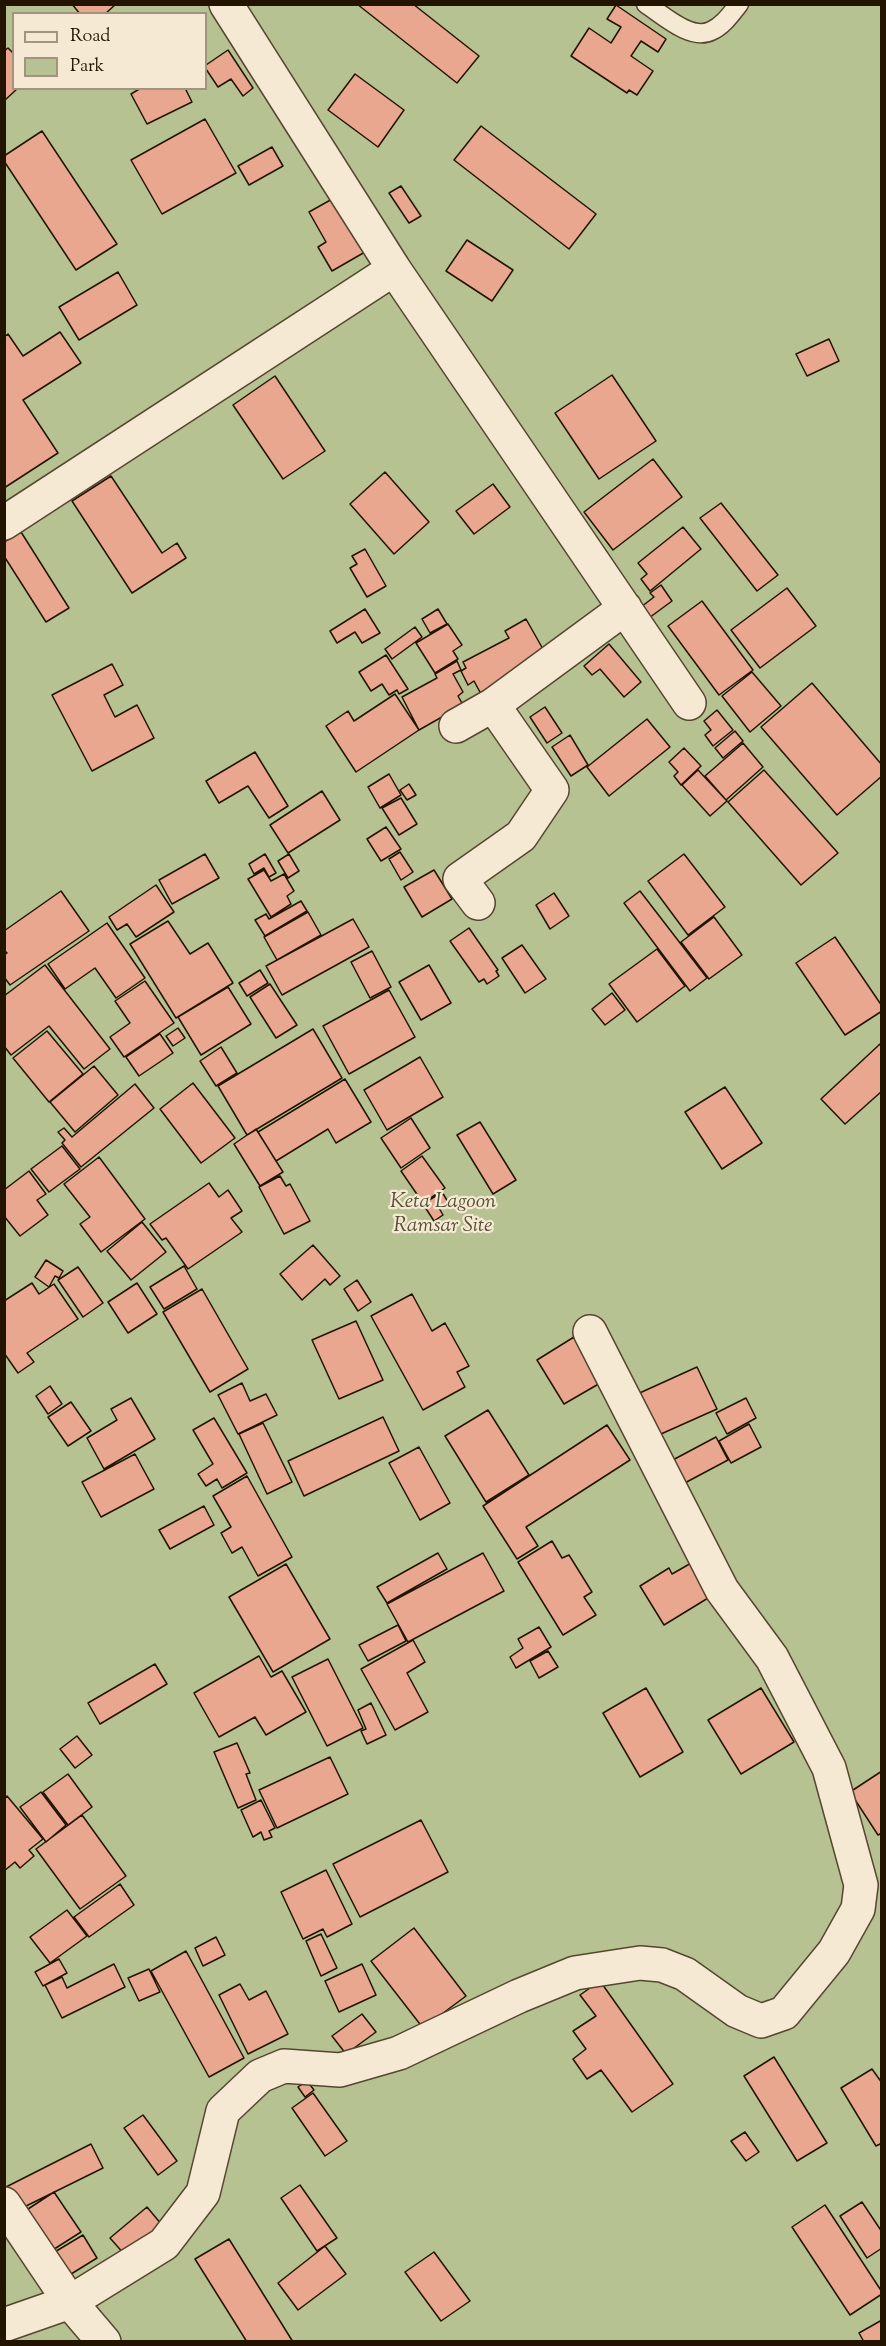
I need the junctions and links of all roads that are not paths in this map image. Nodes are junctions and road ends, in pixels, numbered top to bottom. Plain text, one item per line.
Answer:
1 (226, 4) edge
2 (646, 4) edge
3 (739, 4) edge
4 (394, 269) junction
5 (4, 523) edge
6 (625, 608) junction
7 (689, 703) dead end
8 (493, 705) junction
9 (456, 726) dead end
10 (478, 903) dead end
11 (590, 1332) dead end
12 (4, 2204) edge
13 (70, 2302) junction
14 (4, 2325) edge
15 (104, 2342) edge

1 - 4 street
2 - 3 lane
4 - 5 street
4 - 6 street
6 - 7 street
6 - 8 street
8 - 9 street
8 - 10 street
11 - 13 street
12 - 13 street
13 - 14 street
13 - 15 street

